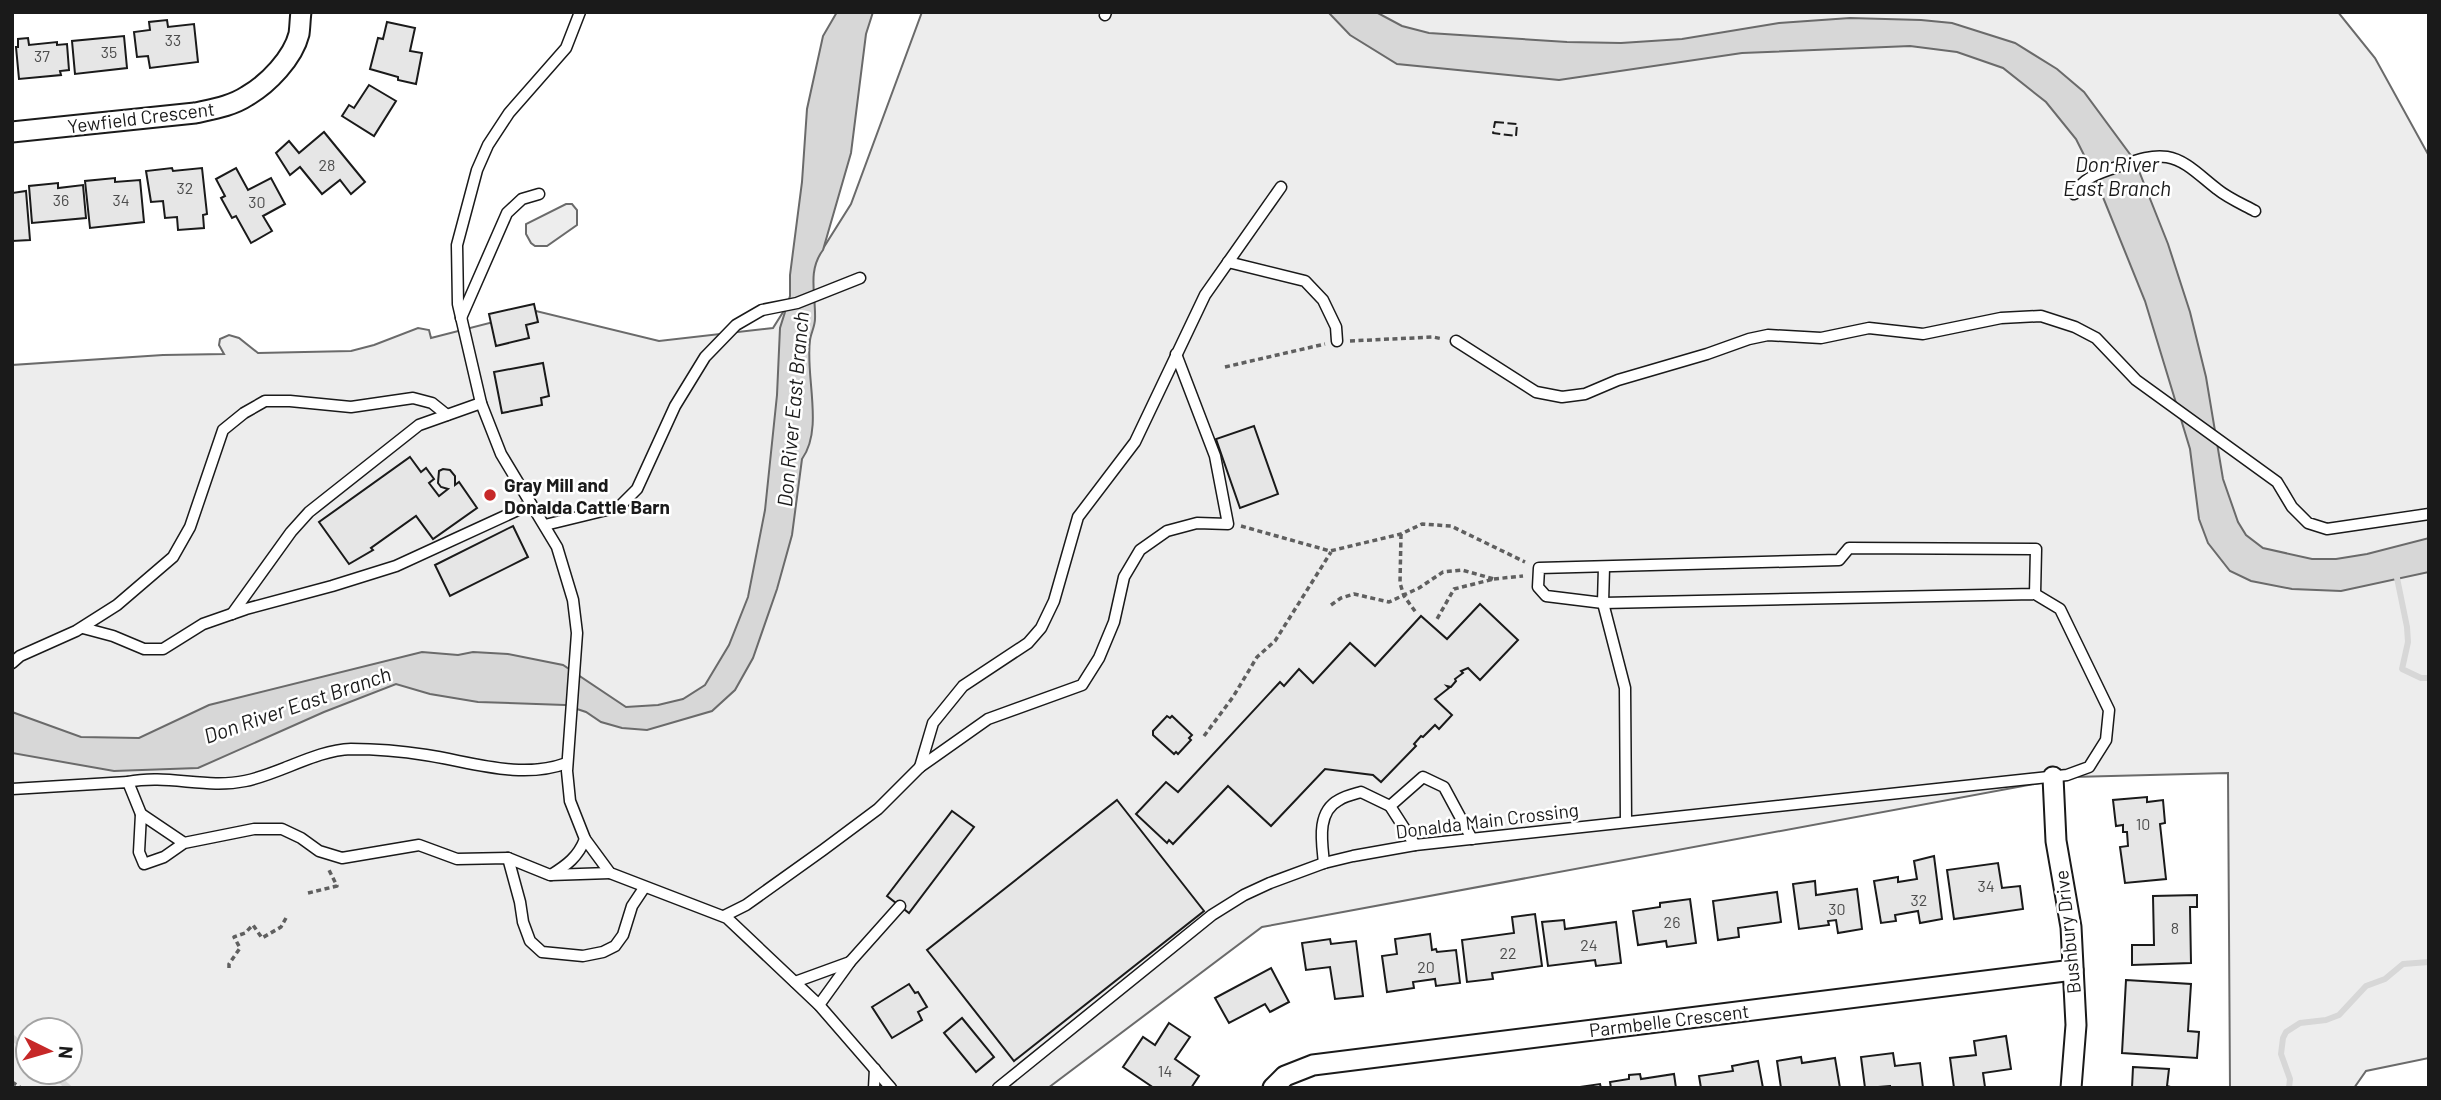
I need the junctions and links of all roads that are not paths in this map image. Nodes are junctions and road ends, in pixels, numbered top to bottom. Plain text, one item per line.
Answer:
1 (301, 12) edge
2 (580, 12) edge
3 (12, 132) edge
4 (1281, 187) dead end
5 (539, 194) dead end
6 (2074, 194) dead end
7 (2255, 211) dead end
8 (1228, 262) junction
9 (860, 278) dead end
10 (461, 318) junction
11 (1337, 341) dead end
12 (1456, 341) dead end
13 (1176, 355) junction
14 (481, 402) junction
15 (447, 415) junction
16 (531, 504) junction
17 (2429, 514) edge
18 (545, 525) junction
19 (1604, 567) junction
20 (2035, 594) junction
21 (1603, 603) junction
22 (232, 614) junction
23 (83, 628) junction
24 (12, 663) edge
25 (567, 763) junction
26 (920, 767) junction
27 (2053, 777) junction
28 (128, 782) junction
29 (12, 789) edge
30 (1390, 806) junction
31 (141, 814) junction
32 (1626, 821) junction
33 (585, 839) junction
34 (1472, 839) junction
35 (184, 843) junction
36 (1415, 845) junction
37 (508, 859) junction
38 (1324, 863) junction
39 (610, 873) junction
40 (550, 875) junction
41 (644, 888) junction
42 (901, 906) dead end
43 (724, 916) junction
44 (850, 962) junction
45 (2073, 970) junction
46 (795, 982) junction
47 (819, 1005) junction
48 (875, 1069) junction
49 (874, 1088) edge
50 (891, 1088) edge
51 (998, 1088) edge
52 (1273, 1088) edge
53 (2071, 1088) edge

1 - 3 street, Yewfield Crescent
2 - 10 lane
4 - 8 lane
5 - 10 lane
6 - 7 lane
8 - 11 lane
8 - 13 lane
9 - 18 lane
10 - 14 lane
12 - 17 lane
13 - 26 lane
13 - 26 lane
14 - 15 lane
14 - 16 lane
15 - 22 lane
15 - 23 lane
16 - 18 lane
16 - 22 lane
18 - 25 lane
19 - 20 lane
19 - 21 lane
19 - 21 lane
20 - 21 lane
20 - 27 lane, Donalda Main Crossing
21 - 32 lane
22 - 23 lane
23 - 24 lane
25 - 28 lane
25 - 33 lane
26 - 43 lane
27 - 32 lane, Donalda Main Crossing
27 - 45 street, Bushbury Drive
28 - 29 lane
28 - 31 lane
30 - 34 lane
30 - 36 lane
30 - 38 lane
31 - 35 lane
31 - 35 lane
32 - 34 lane, Donalda Main Crossing
33 - 39 lane
33 - 40 lane
34 - 36 lane, Donalda Main Crossing
35 - 37 lane
36 - 38 lane, Donalda Main Crossing
37 - 40 lane
37 - 41 lane
38 - 51 lane, Donalda Main Crossing
39 - 40 lane
39 - 41 lane
41 - 43 lane
42 - 44 lane
43 - 46 lane
44 - 46 lane
44 - 47 lane
45 - 52 street, Parmbelle Crescent
45 - 53 street, Bushbury Drive
46 - 47 lane
47 - 48 lane
48 - 49 lane
48 - 50 lane

